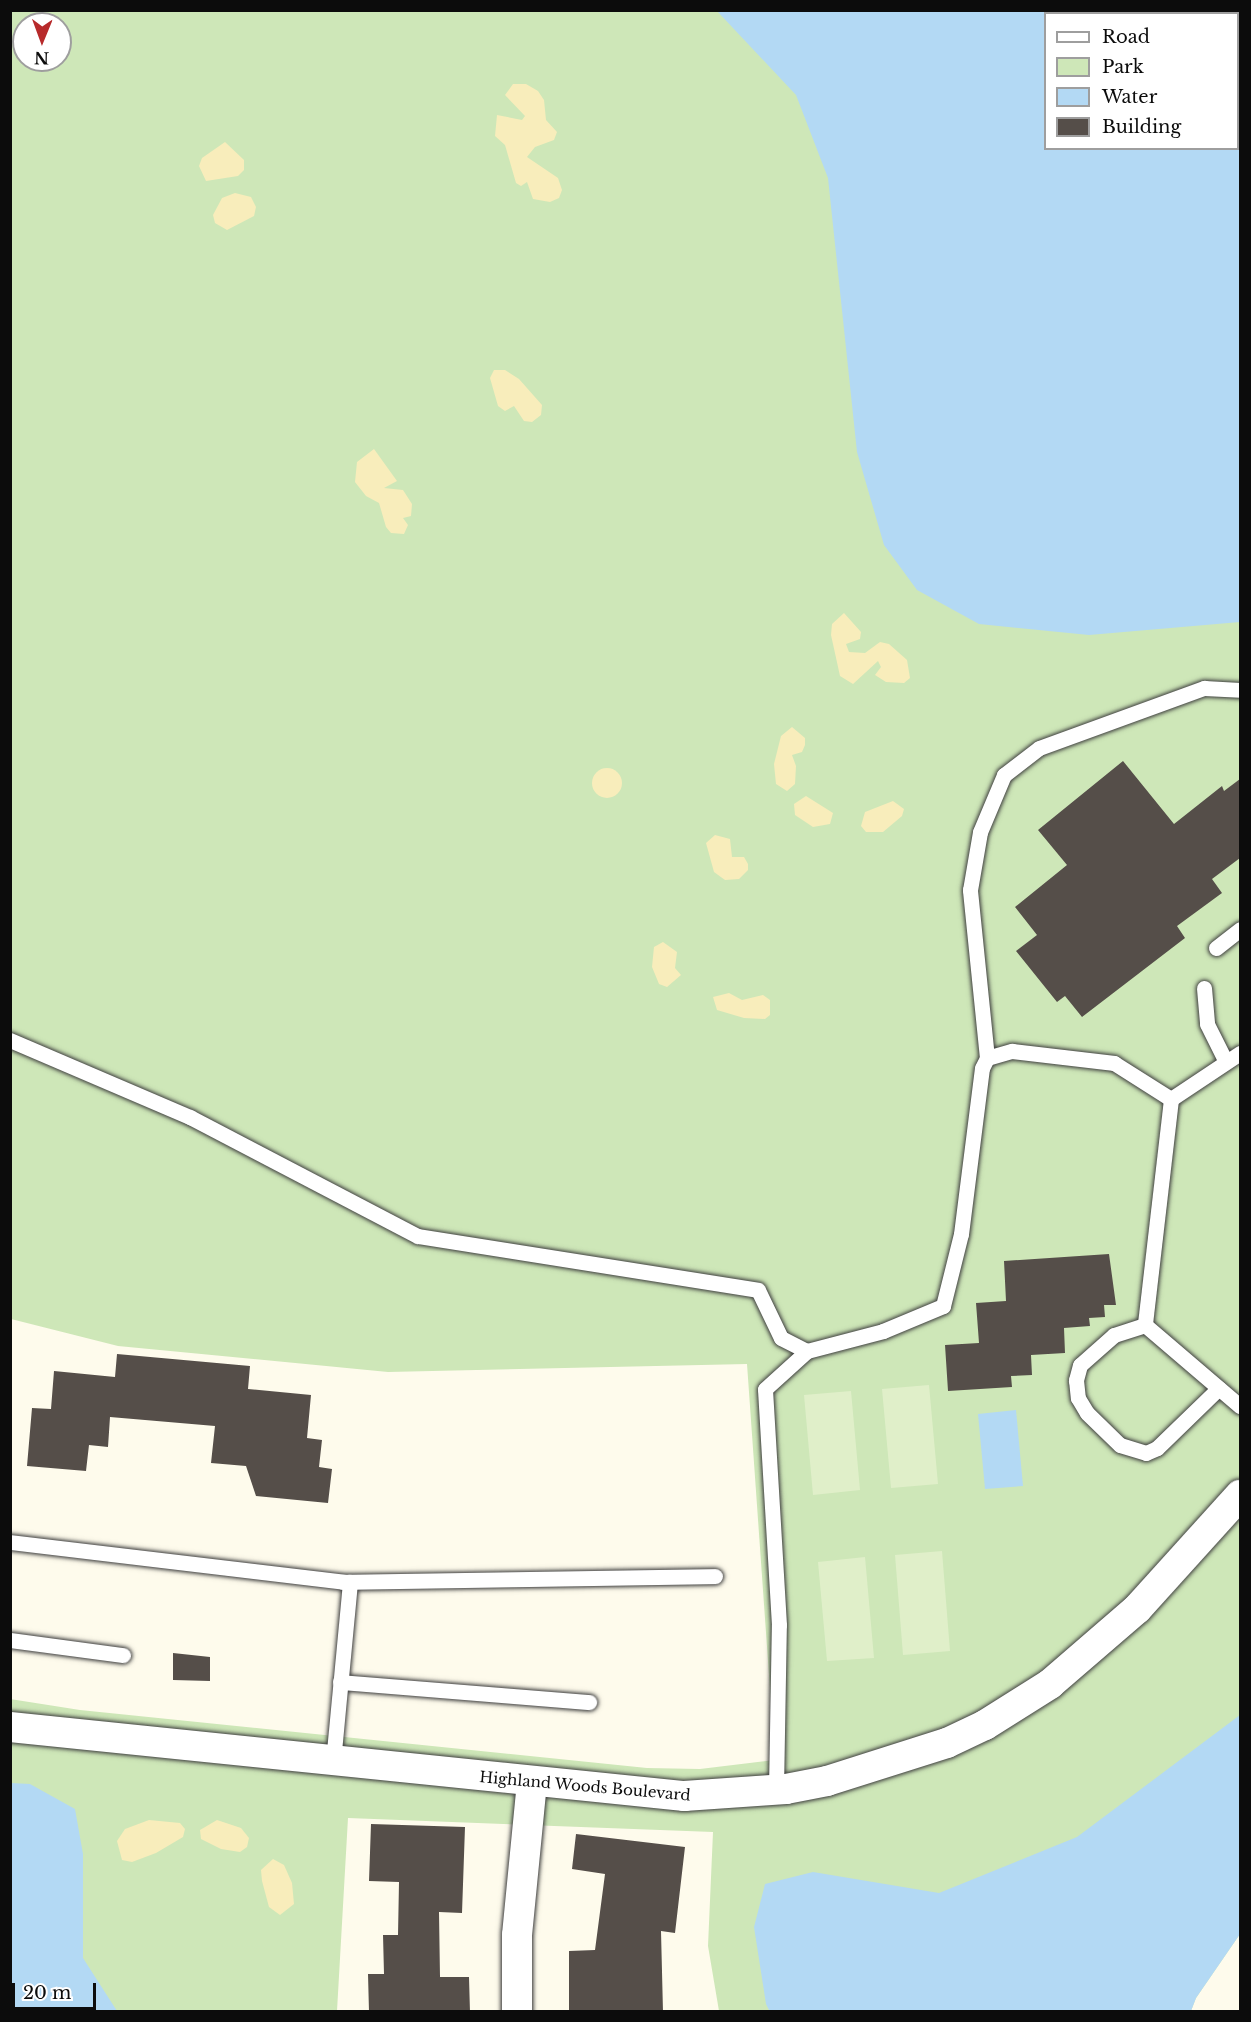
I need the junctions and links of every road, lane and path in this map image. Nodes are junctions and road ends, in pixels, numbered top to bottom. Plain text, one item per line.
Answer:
1 (1240, 690) edge
2 (1240, 929) edge
3 (1216, 948) dead end
4 (1204, 988) dead end
5 (10, 1040) edge
6 (1240, 1053) edge
7 (987, 1058) junction
8 (1226, 1062) junction
9 (1171, 1099) junction
10 (1145, 1325) junction
11 (807, 1351) junction
12 (1219, 1388) junction
13 (1240, 1406) edge
14 (1240, 1494) edge
15 (10, 1542) edge
16 (715, 1576) dead end
17 (350, 1582) junction
18 (10, 1640) edge
19 (123, 1655) dead end
20 (340, 1682) junction
21 (589, 1702) dead end
22 (10, 1727) edge
23 (333, 1762) junction
24 (532, 1782) junction
25 (776, 1790) junction
26 (517, 2012) edge

1 - 7 lane
2 - 3 lane
4 - 8 lane
5 - 11 lane
6 - 8 lane
7 - 9 lane
7 - 11 lane
8 - 9 lane
9 - 10 lane
10 - 12 lane
10 - 12 lane
11 - 25 lane
12 - 13 lane
14 - 25 street, Highland Woods Boulevard
15 - 17 lane
16 - 17 lane
17 - 20 lane
18 - 19 lane
20 - 21 lane
20 - 23 lane
22 - 23 street, Highland Woods Boulevard
23 - 24 street, Highland Woods Boulevard
24 - 25 street, Highland Woods Boulevard
24 - 26 street

